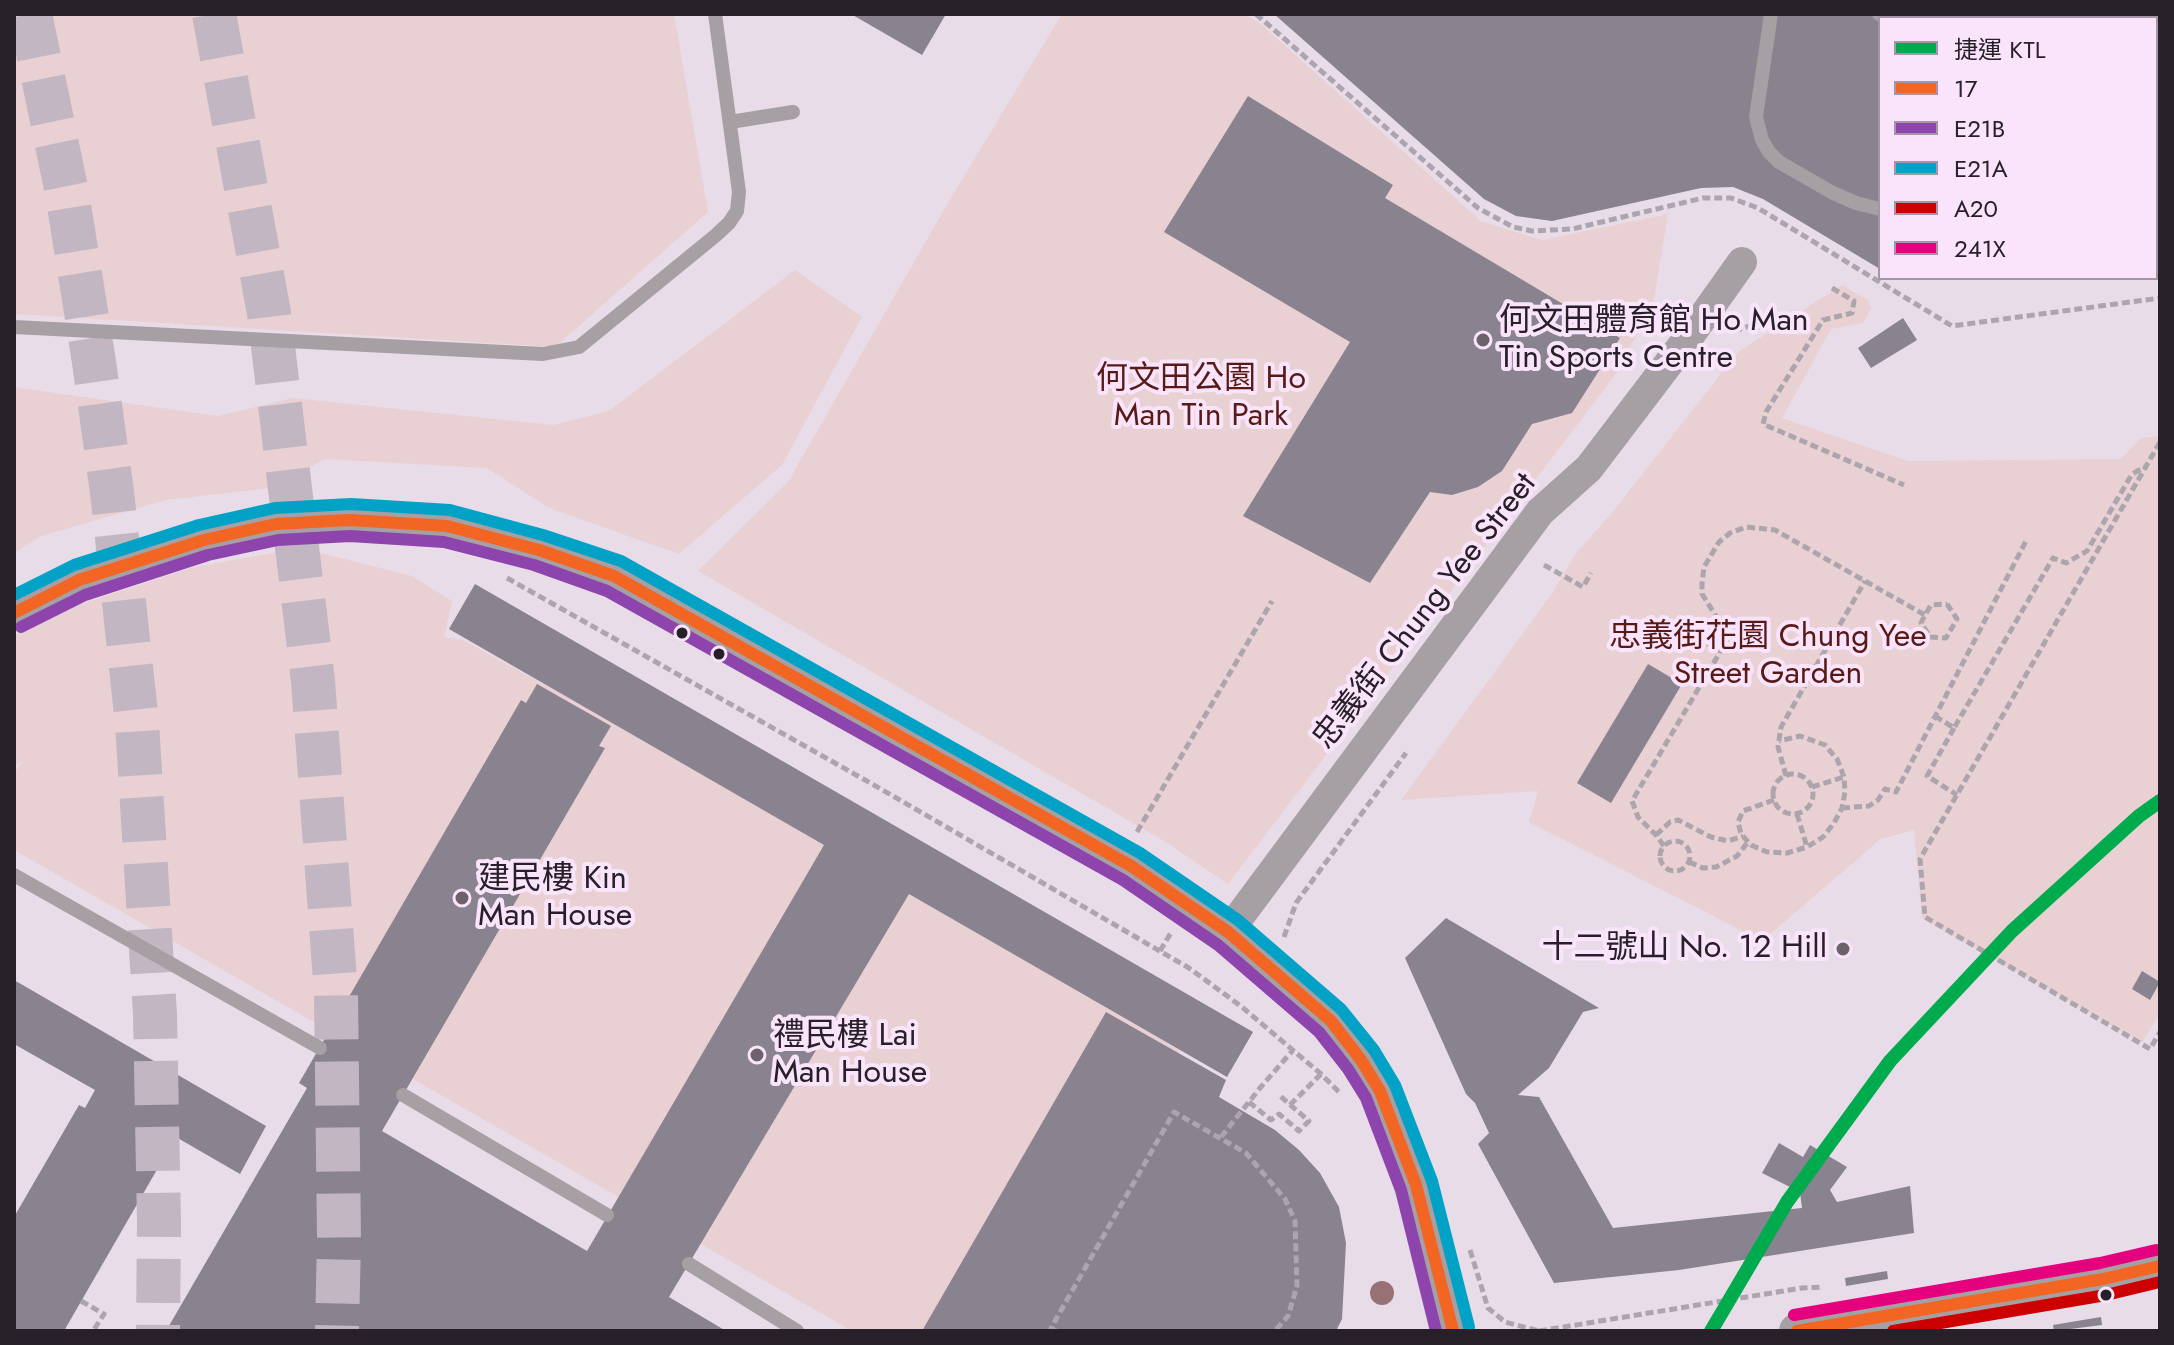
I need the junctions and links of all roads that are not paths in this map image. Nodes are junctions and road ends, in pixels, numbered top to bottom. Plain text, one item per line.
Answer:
1 (715, 14) edge
2 (1771, 14) edge
3 (793, 112) dead end
4 (730, 122) junction
5 (1878, 208) edge
6 (1742, 262) dead end
7 (14, 327) edge
8 (14, 613) edge
9 (14, 875) edge
10 (1228, 932) junction
11 (320, 1048) dead end
12 (403, 1095) dead end
13 (607, 1215) dead end
14 (689, 1264) dead end
15 (2160, 1266) edge
16 (797, 1331) edge
17 (1453, 1331) edge
18 (1797, 1331) edge

1 - 4 lane
2 - 5 lane
3 - 4 lane
4 - 7 lane
6 - 10 street, 忠義街 Chung Yee Street
8 - 10 street
9 - 11 lane
10 - 17 street
12 - 13 lane
14 - 16 lane
15 - 18 street

